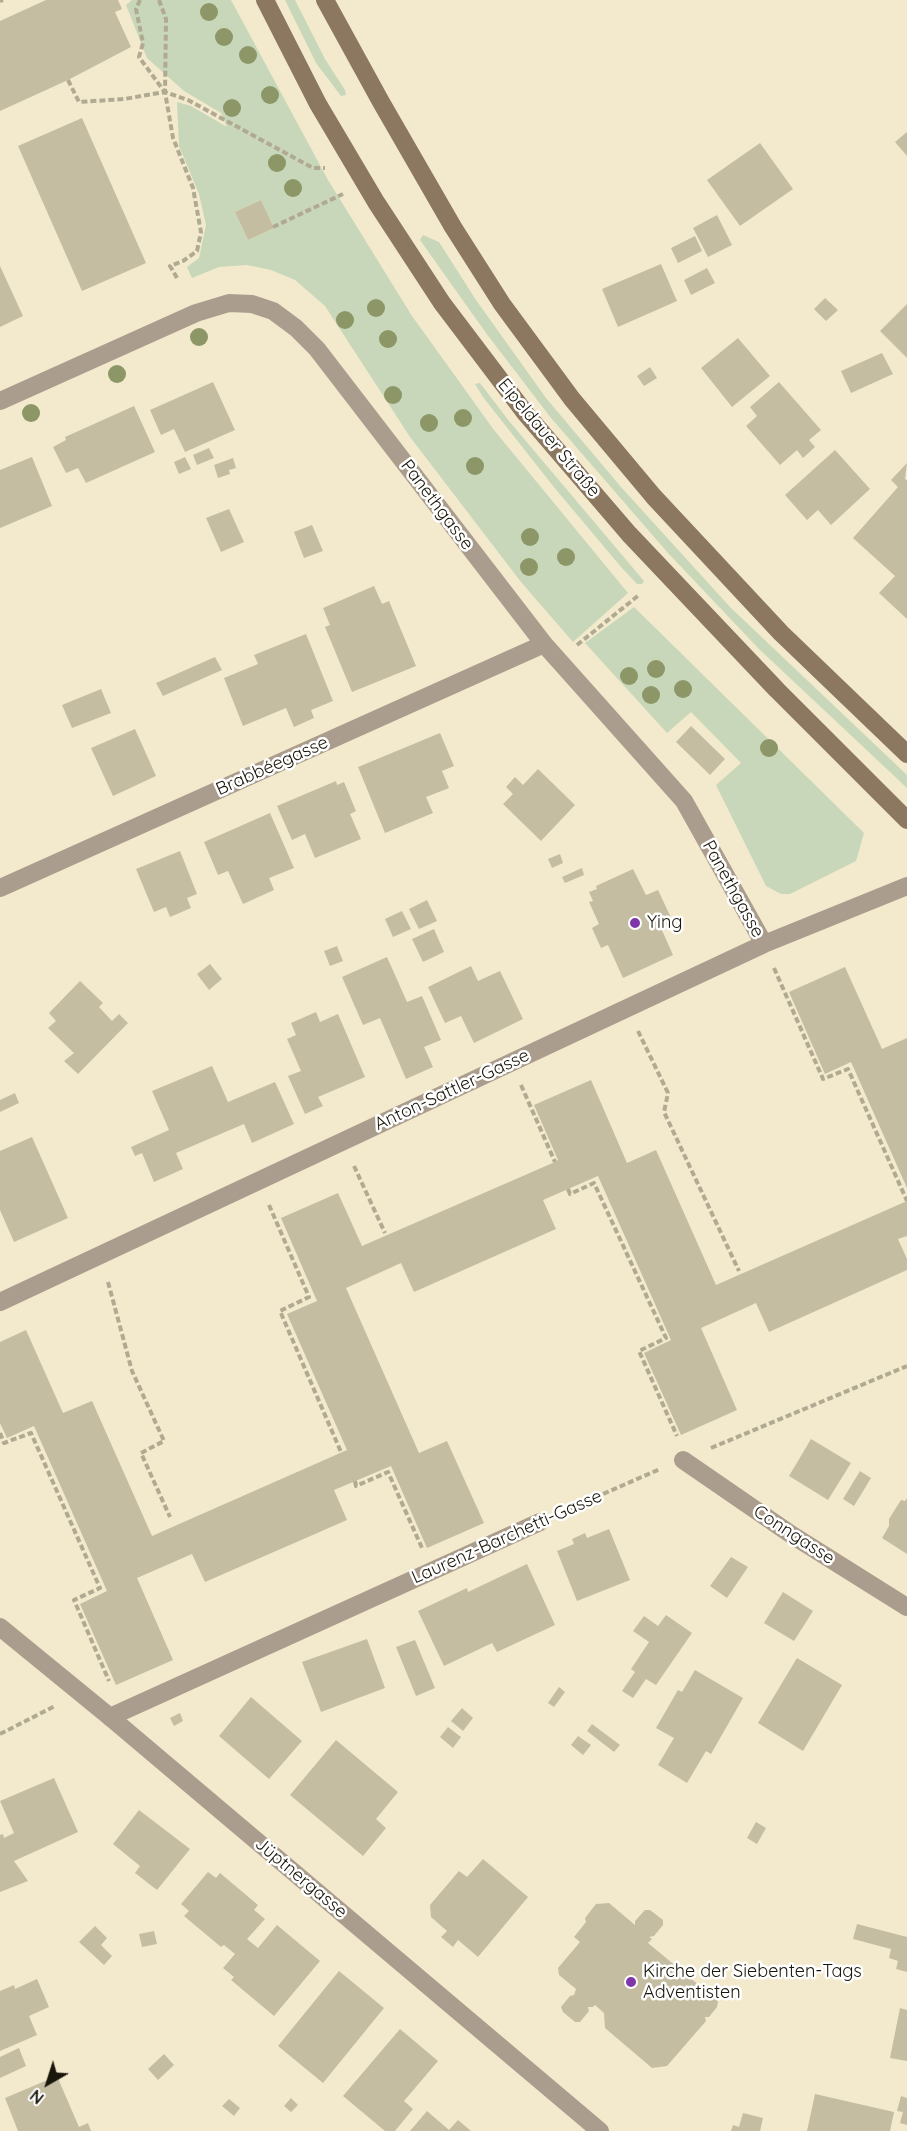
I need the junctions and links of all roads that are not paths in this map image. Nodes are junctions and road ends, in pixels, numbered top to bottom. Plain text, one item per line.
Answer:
1 (265, 0) edge
2 (325, 0) edge
3 (0, 401) edge
4 (544, 644) junction
5 (907, 754) edge
6 (907, 820) edge
7 (907, 886) edge
8 (0, 888) edge
9 (764, 944) junction
10 (0, 1302) edge
11 (685, 1459) road end
12 (540, 1521) road end
13 (907, 1607) edge
14 (0, 1627) edge
15 (110, 1717) junction
16 (600, 2131) edge

1 - 6 main road, Eipeldauer Straße
2 - 5 main road
3 - 4 street, Panethgasse
4 - 8 street, Brabbéegasse
4 - 9 street, Panethgasse
7 - 9 street, Anton-Sattler-Gasse
9 - 10 street, Anton-Sattler-Gasse
11 - 13 street, Conngasse
12 - 15 street, Laurenz-Barchetti-Gasse
14 - 15 street, Jüptnergasse
15 - 16 street, Jüptnergasse

